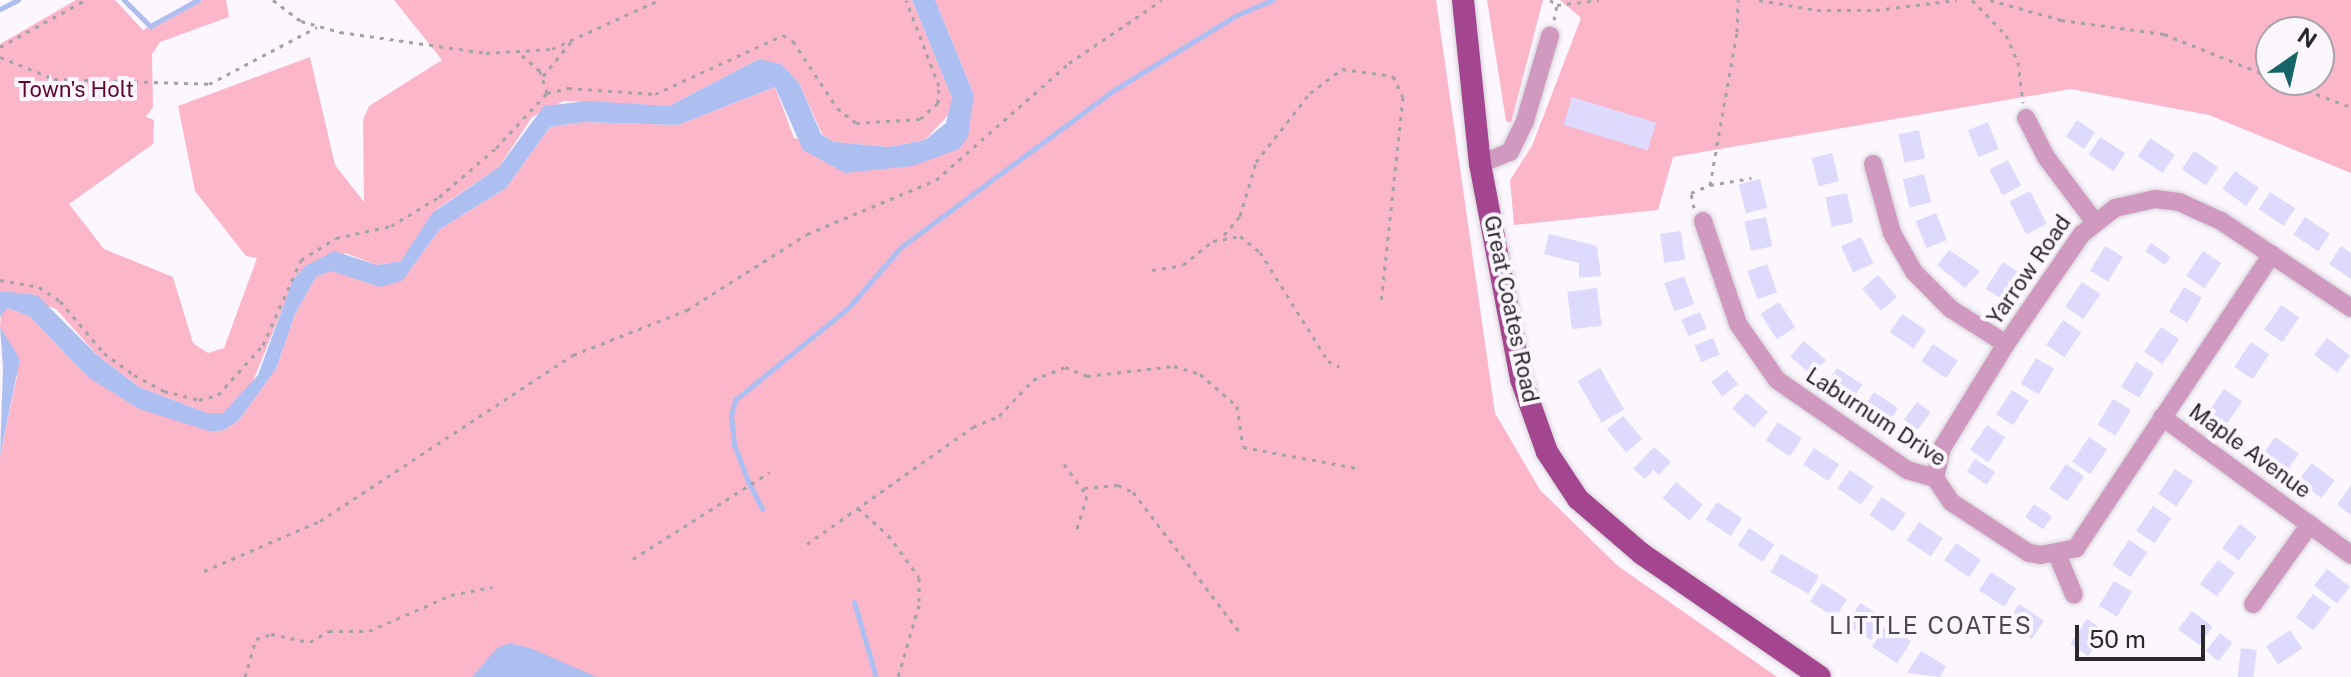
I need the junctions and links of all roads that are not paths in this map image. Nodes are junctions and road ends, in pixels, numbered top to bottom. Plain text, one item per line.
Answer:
1 (1463, 0) edge
2 (1550, 36) dead end
3 (2026, 118) road end
4 (1480, 164) junction
5 (1873, 164) dead end
6 (1703, 221) road end
7 (2094, 221) junction
8 (2272, 254) junction
9 (2351, 308) edge
10 (2006, 344) junction
11 (2162, 417) junction
12 (1935, 478) junction
13 (2310, 524) junction
14 (2057, 554) junction
15 (2351, 555) edge
16 (2074, 595) dead end
17 (2253, 604) dead end
18 (1820, 677) edge

1 - 4 main road, Great Coates Road
2 - 4 street
3 - 7 street
4 - 18 main road, Great Coates Road
5 - 10 street
6 - 12 street, Laburnum Drive
7 - 8 street, Yarrow Road
7 - 10 street, Yarrow Road
8 - 9 street, Yarrow Road
8 - 11 street
10 - 12 street, Yarrow Road
11 - 13 street, Maple Avenue
11 - 14 street
12 - 14 street, Laburnum Drive
13 - 15 street, Maple Avenue
13 - 17 street, Maple Avenue
14 - 16 street

